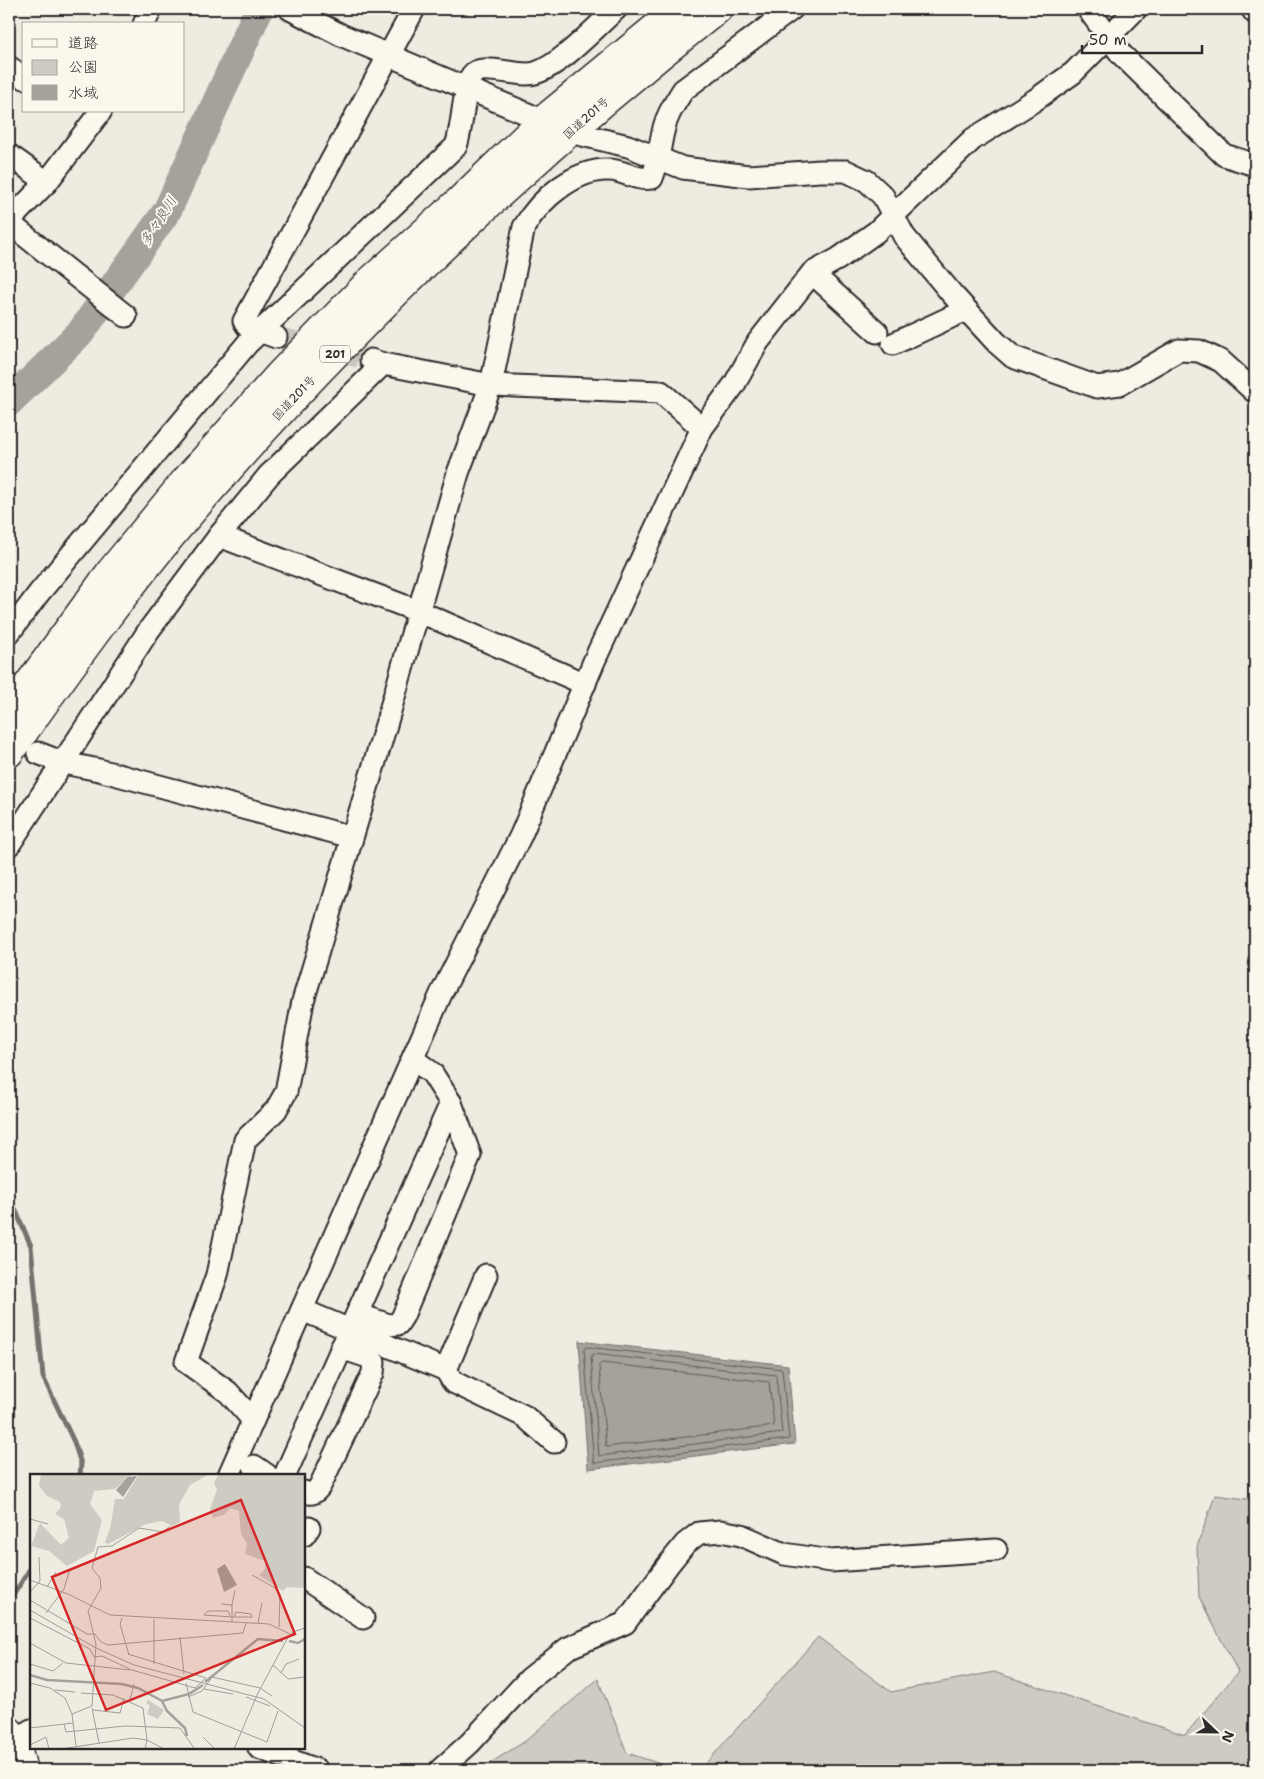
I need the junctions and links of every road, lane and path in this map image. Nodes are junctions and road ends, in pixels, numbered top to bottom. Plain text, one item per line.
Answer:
1 (151, 9) edge
2 (414, 9) edge
3 (616, 9) edge
4 (678, 9) edge
5 (718, 9) edge
6 (791, 9) edge
7 (1088, 9) edge
8 (1136, 9) edge
9 (1252, 9) edge
10 (292, 10) edge
11 (1255, 13) edge
12 (145, 22) edge
13 (1108, 37) junction
14 (389, 55) junction
15 (9, 67) edge
16 (22, 77) edge
17 (468, 89) junction
18 (100, 112) edge
19 (543, 120) junction
20 (570, 132) junction
21 (9, 155) edge
22 (660, 158) junction
23 (1255, 165) edge
24 (47, 182) junction
25 (892, 216) junction
26 (9, 222) edge
27 (812, 273) junction
28 (966, 310) junction
29 (126, 316) dead end
30 (267, 334) junction
31 (491, 384) junction
32 (1255, 392) edge
33 (702, 428) junction
34 (219, 536) junction
35 (418, 611) junction
36 (9, 633) edge
37 (585, 684) junction
38 (9, 711) edge
39 (9, 753) edge
40 (38, 753) dead end
41 (64, 763) junction
42 (352, 836) junction
43 (9, 845) edge
44 (413, 1059) junction
45 (451, 1103) junction
46 (486, 1275) dead end
47 (302, 1310) junction
48 (349, 1330) junction
49 (446, 1370) junction
50 (253, 1420) junction
51 (554, 1442) dead end
52 (229, 1474) edge
53 (285, 1474) edge
54 (305, 1492) edge
55 (996, 1550) dead end
56 (305, 1579) edge
57 (363, 1618) dead end
58 (18, 1734) edge
59 (262, 1749) edge
60 (23, 1770) edge
61 (317, 1770) edge
62 (440, 1770) edge

1 - 12 street
2 - 14 street
3 - 17 street
4 - 19 main road, 国道201号 / 201
5 - 20 main road, 国道201号 / 201
6 - 22 street
7 - 13 street
8 - 13 street
9 - 11 street
10 - 14 street
13 - 23 street
13 - 25 street
14 - 17 street
14 - 30 street
15 - 16 street
17 - 19 street
17 - 30 street
18 - 24 street
19 - 20 street
19 - 38 main road, 国道201号 / 201
20 - 22 street
20 - 39 main road, 国道201号 / 201
21 - 24 street
22 - 25 street
22 - 31 street
24 - 26 street
25 - 27 street
25 - 28 street
26 - 29 street
27 - 28 street
27 - 33 street
28 - 32 street
30 - 36 street
31 - 33 street
31 - 34 street
31 - 35 street
33 - 37 street
34 - 35 street
34 - 41 street
35 - 37 street
35 - 42 street
37 - 44 street
40 - 41 street
41 - 42 street
41 - 43 street
42 - 50 street
44 - 45 street
44 - 47 street
45 - 48 street
45 - 48 street
46 - 49 street
47 - 48 street
47 - 50 street
48 - 49 street
48 - 53 street
48 - 54 street
49 - 51 street
50 - 52 street
55 - 62 street
56 - 57 street
58 - 60 main road
59 - 61 street

